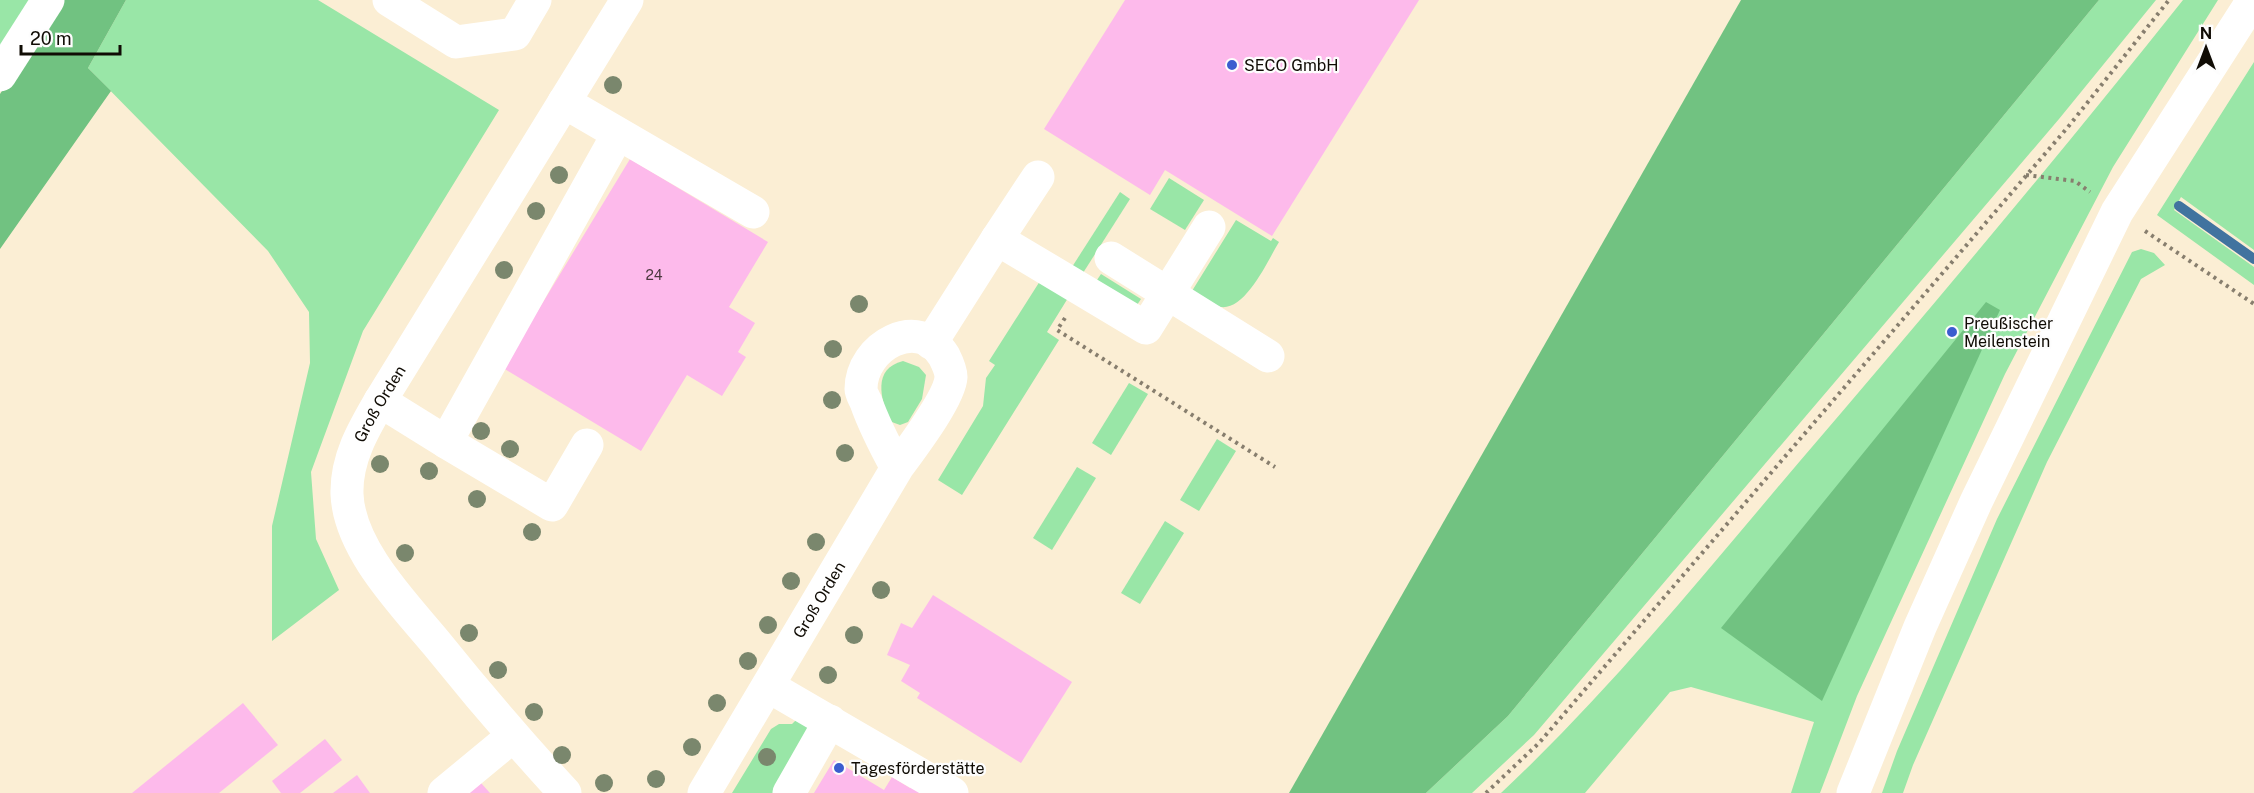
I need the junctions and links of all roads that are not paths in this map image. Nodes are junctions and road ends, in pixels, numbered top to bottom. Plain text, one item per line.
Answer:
1 (48, 0) edge
2 (388, 0) edge
3 (535, 0) edge
4 (627, 0) edge
5 (2253, 0) edge
6 (0, 75) edge
7 (564, 102) junction
8 (618, 134) junction
9 (1038, 177) dead end
10 (753, 212) dead end
11 (1209, 227) dead end
12 (997, 239) junction
13 (1111, 258) dead end
14 (1167, 295) junction
15 (931, 343) junction
16 (1268, 356) dead end
17 (380, 401) junction
18 (446, 442) junction
19 (587, 445) dead end
20 (897, 468) junction
21 (768, 686) junction
22 (830, 721) junction
23 (513, 736) junction
24 (444, 793) edge
25 (565, 793) edge
26 (704, 793) edge
27 (789, 793) edge
28 (952, 793) edge
29 (1853, 793) edge

1 - 6 street
2 - 3 street
4 - 7 street, Groß Orden
5 - 29 street
7 - 8 street
7 - 17 street, Groß Orden
8 - 10 street
8 - 18 street
9 - 12 street
11 - 14 street
12 - 14 street
12 - 15 street
13 - 14 street
14 - 16 street
15 - 20 street, Groß Orden
15 - 20 street
17 - 18 street
17 - 23 street, Groß Orden
18 - 19 street
20 - 21 street, Groß Orden
21 - 22 street
21 - 26 street, Groß Orden
22 - 27 street
22 - 28 street
23 - 24 street
23 - 25 street, Groß Orden

